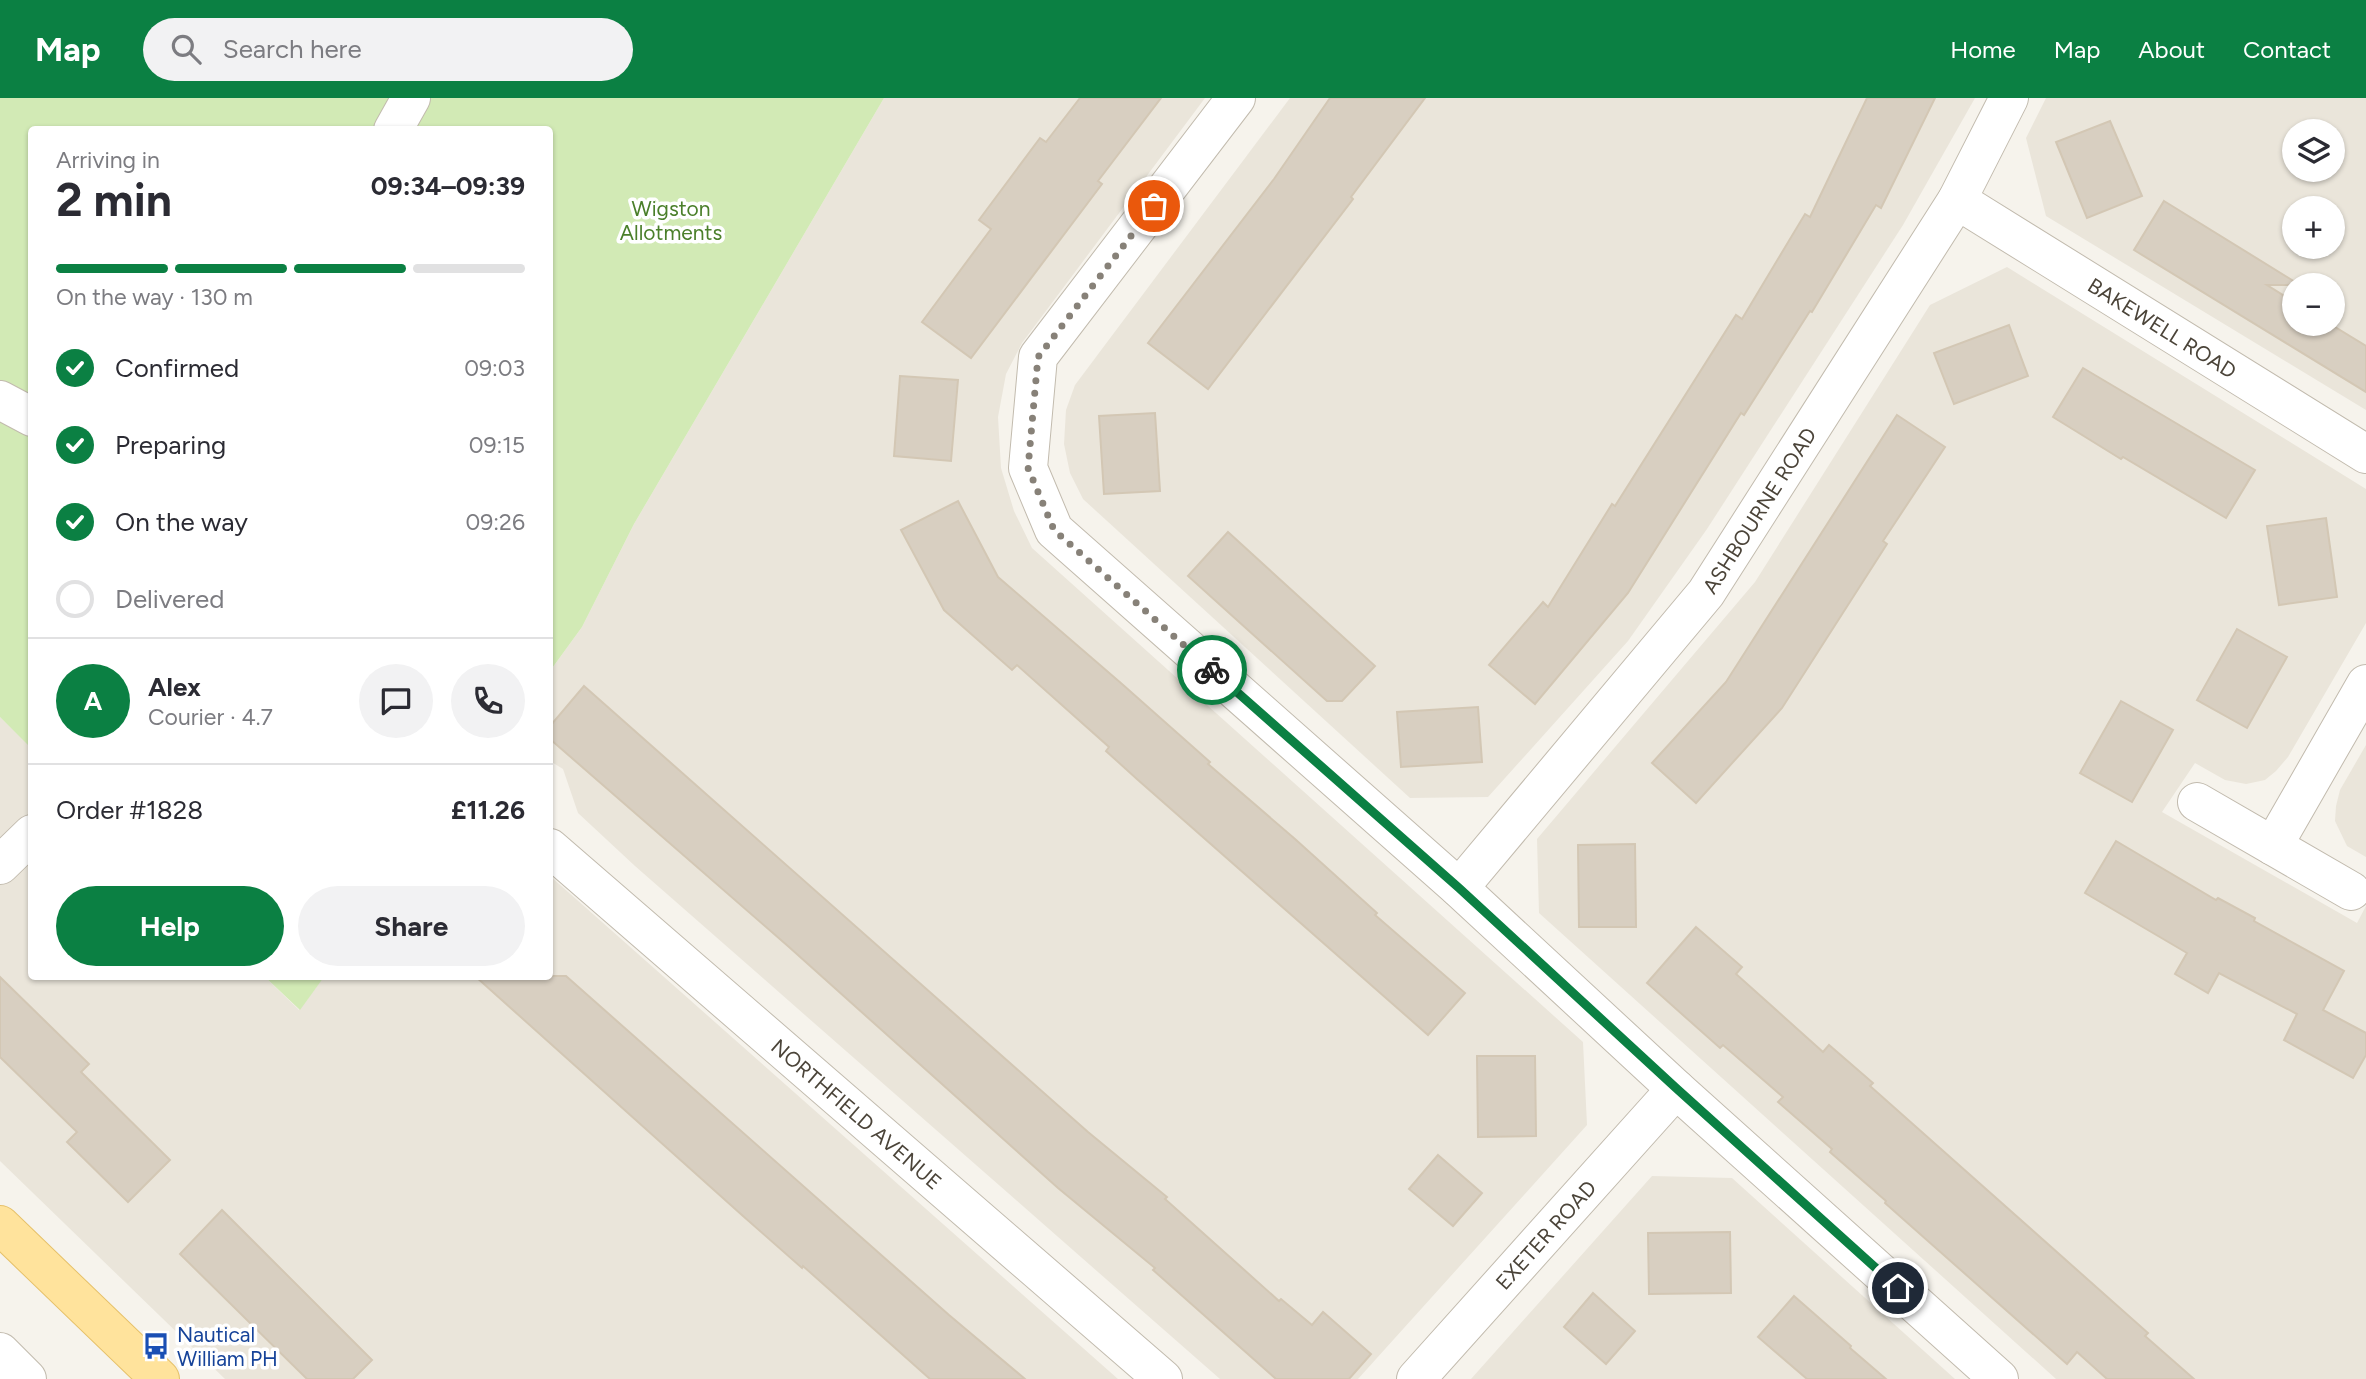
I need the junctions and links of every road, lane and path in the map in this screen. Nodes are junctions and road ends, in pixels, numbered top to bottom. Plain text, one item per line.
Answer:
1 (411, 98) edge
2 (1236, 98) edge
3 (2009, 98) edge
4 (395, 126) edge
5 (1958, 200) junction
6 (0, 400) edge
7 (28, 415) edge
8 (2366, 454) edge
9 (2366, 684) edge
10 (2197, 802) dead end
11 (28, 838) edge
12 (2273, 846) junction
13 (553, 851) edge
14 (0, 865) edge
15 (1459, 888) junction
16 (2351, 891) dead end
17 (1676, 1088) junction
18 (0, 1225) edge
19 (0, 1352) edge
20 (27, 1379) edge
21 (160, 1379) edge
22 (1163, 1379) edge
23 (1416, 1379) edge
24 (1999, 1379) edge

1 - 4 street
2 - 15 street
3 - 5 street, ASHBOURNE ROAD
5 - 8 street, BAKEWELL ROAD
5 - 15 street, ASHBOURNE ROAD
6 - 7 street
9 - 12 street
10 - 12 street
11 - 14 street
12 - 16 street
13 - 22 street, NORTHFIELD AVENUE
15 - 17 street
17 - 23 street, EXETER ROAD
17 - 24 street
18 - 21 main road
19 - 20 street

